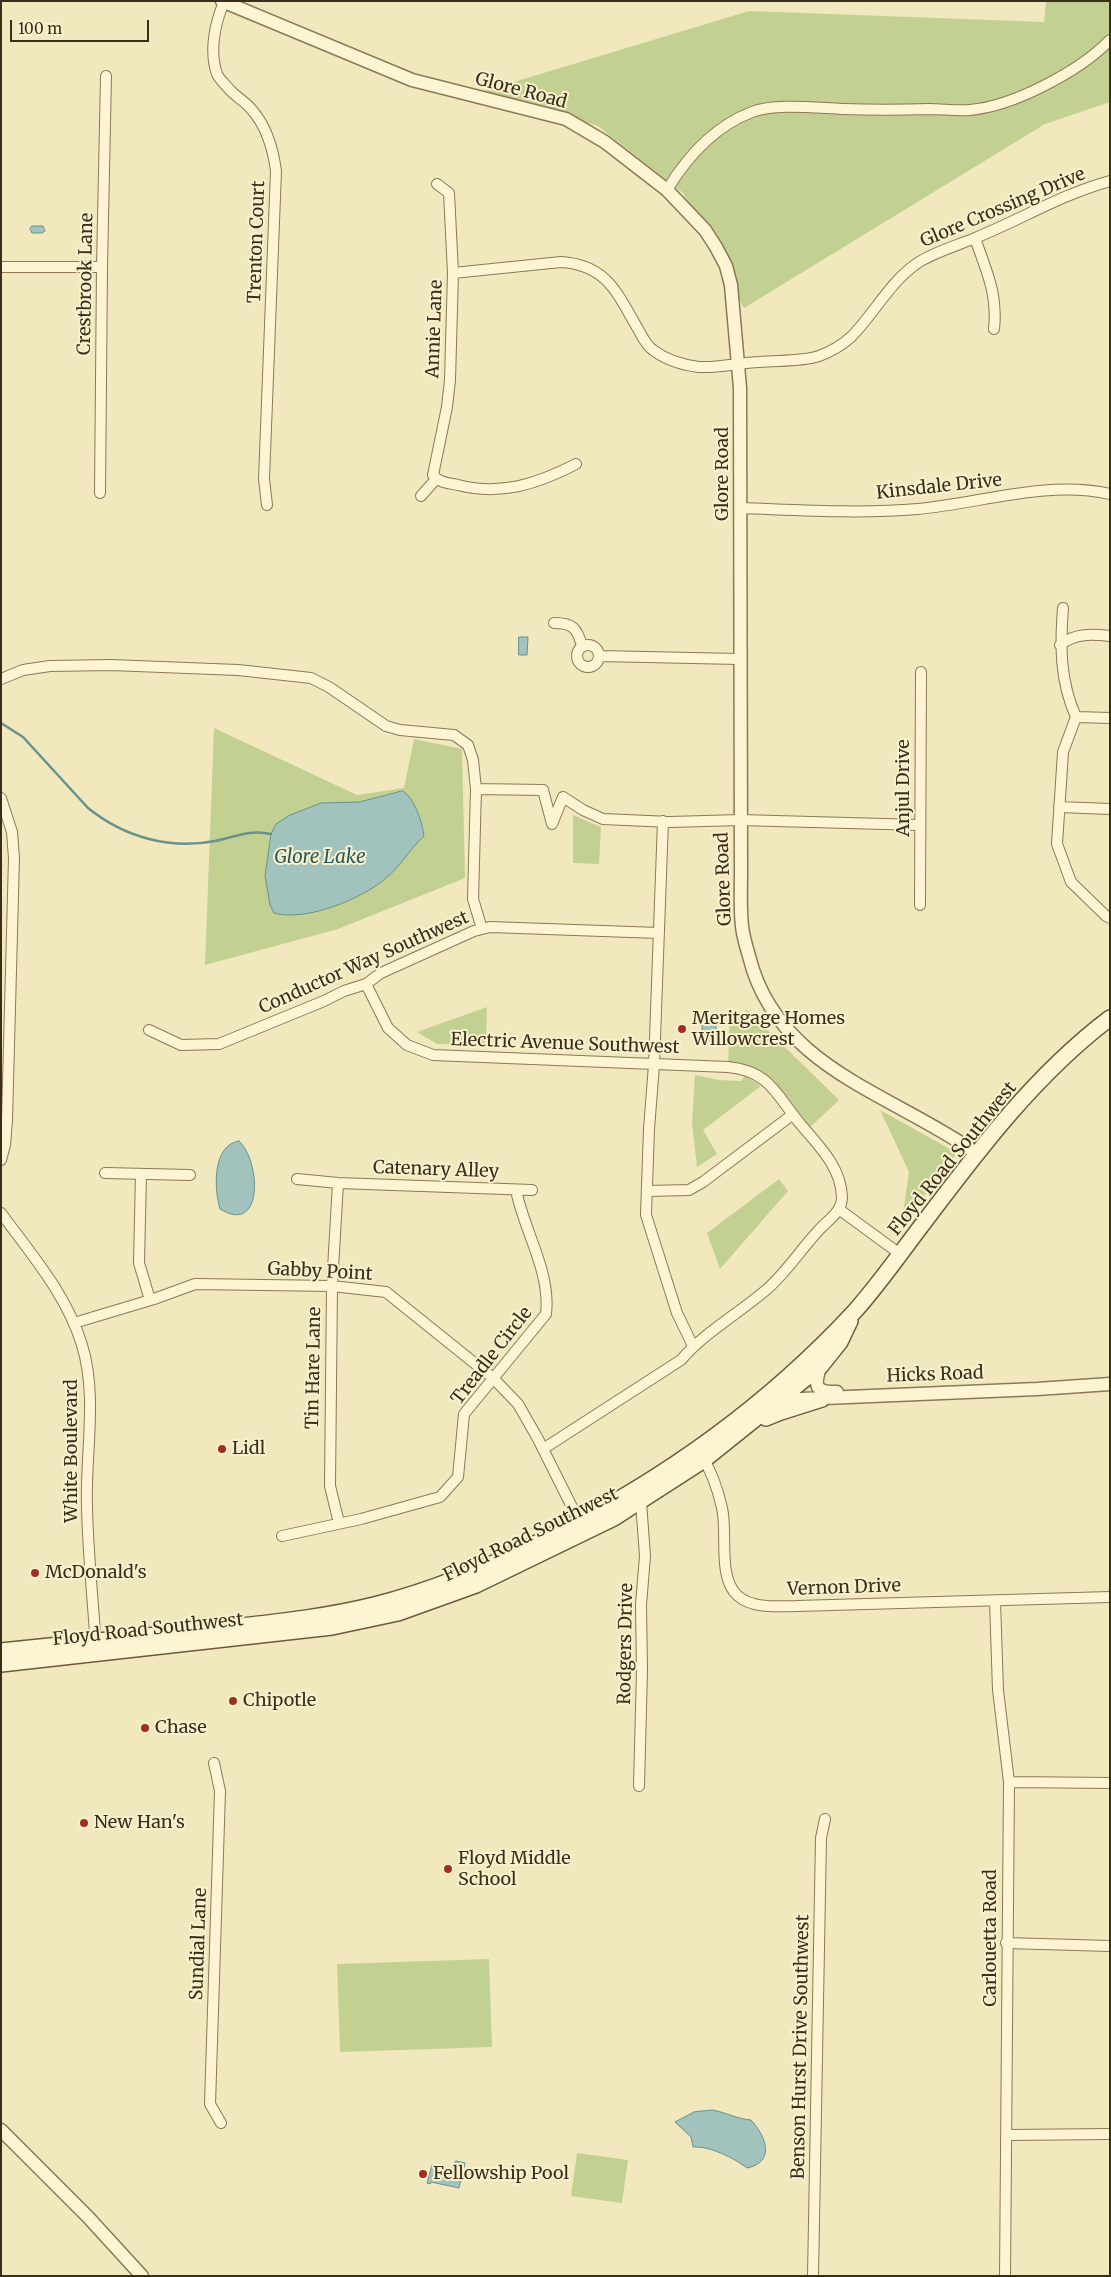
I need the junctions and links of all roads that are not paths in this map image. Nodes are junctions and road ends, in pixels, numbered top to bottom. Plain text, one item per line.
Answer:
1 (223, 1) edge
2 (1110, 40) edge
3 (106, 76) dead end
4 (1110, 181) edge
5 (437, 184) dead end
6 (667, 190) junction
7 (975, 238) junction
8 (1, 266) edge
9 (102, 267) junction
10 (453, 274) junction
11 (994, 329) dead end
12 (737, 364) junction
13 (576, 464) dead end
14 (436, 479) junction
15 (100, 493) dead end
16 (1110, 494) edge
17 (421, 496) dead end
18 (267, 505) dead end
19 (740, 508) junction
20 (1063, 608) dead end
21 (554, 623) dead end
22 (1110, 636) edge
23 (1060, 645) junction
24 (582, 646) junction
25 (599, 656) junction
26 (739, 659) junction
27 (921, 672) dead end
28 (1, 679) edge
29 (1076, 717) junction
30 (1110, 718) edge
31 (476, 789) junction
32 (1, 798) edge
33 (1059, 807) junction
34 (1110, 809) edge
35 (740, 820) junction
36 (663, 821) junction
37 (920, 825) junction
38 (920, 905) dead end
39 (1110, 918) edge
40 (482, 929) junction
41 (659, 933) junction
42 (366, 984) junction
43 (1110, 1018) edge
44 (149, 1030) dead end
45 (654, 1065) junction
46 (792, 1115) junction
47 (976, 1153) junction
48 (1, 1160) edge
49 (105, 1173) dead end
50 (141, 1174) junction
51 (190, 1175) dead end
52 (297, 1179) dead end
53 (338, 1183) junction
54 (516, 1190) junction
55 (532, 1190) dead end
56 (646, 1191) junction
57 (840, 1210) junction
58 (1, 1213) edge
59 (900, 1254) junction
60 (332, 1286) junction
61 (150, 1300) junction
62 (855, 1310) junction
63 (74, 1323) junction
64 (693, 1346) junction
65 (820, 1367) junction
66 (493, 1378) junction
67 (1110, 1384) edge
68 (859, 1396) junction
69 (822, 1399) junction
70 (781, 1400) junction
71 (762, 1401) junction
72 (737, 1435) junction
73 (543, 1449) junction
74 (701, 1455) junction
75 (642, 1502) junction
76 (579, 1521) junction
77 (339, 1523) junction
78 (282, 1536) dead end
79 (1110, 1597) edge
80 (995, 1601) junction
81 (96, 1648) junction
82 (1, 1651) edge
83 (1, 1664) edge
84 (214, 1763) dead end
85 (1009, 1782) junction
86 (1110, 1783) edge
87 (640, 1786) dead end
88 (825, 1819) dead end
89 (1006, 1943) junction
90 (1110, 1946) edge
91 (221, 2123) dead end
92 (1, 2130) edge
93 (1110, 2134) edge
94 (1007, 2135) junction
95 (142, 2276) edge
96 (813, 2276) edge
97 (1006, 2276) edge

1 - 6 street, Glore Road
1 - 18 street, Trenton Court
2 - 6 street
3 - 9 street, Crestbrook Lane
4 - 7 street, Glore Crossing Drive
5 - 10 street, Annie Lane
6 - 12 street, Glore Road
7 - 11 street
7 - 12 street, Glore Crossing Drive
8 - 9 street
9 - 15 street, Crestbrook Lane
10 - 12 street, Glore Crossing Drive
10 - 14 street, Annie Lane
12 - 19 street, Glore Road
13 - 14 street
14 - 17 street
16 - 19 street, Kinsdale Drive
19 - 26 street, Glore Road
20 - 23 street
21 - 24 street
22 - 23 street
23 - 29 street
24 - 25 street
24 - 25 street
25 - 26 street
26 - 35 street, Glore Road
27 - 37 street, Anjul Drive
28 - 31 street
29 - 30 street
29 - 33 street
31 - 36 street
31 - 40 street
32 - 48 street
33 - 34 street
33 - 39 street
35 - 36 street
35 - 37 street
35 - 47 street, Glore Road
36 - 41 street
37 - 38 street, Anjul Drive
40 - 41 street, Conductor Way Southwest
40 - 42 street, Conductor Way Southwest
41 - 45 street
42 - 44 street, Conductor Way Southwest
42 - 45 street, Electric Avenue Southwest
43 - 47 main road, Floyd Road Southwest
45 - 46 street, Electric Avenue Southwest
45 - 56 street
46 - 56 street
46 - 57 street, Electric Avenue Southwest
47 - 59 main road, Floyd Road Southwest
49 - 50 street
50 - 51 street
50 - 61 street
52 - 53 street
53 - 54 street, Catenary Alley
53 - 60 street, Tin Hare Lane
54 - 55 street, Catenary Alley
54 - 66 street, Treadle Circle
56 - 64 street
57 - 59 street
57 - 64 street
58 - 63 street, White Boulevard
59 - 62 main road, Floyd Road Southwest
60 - 61 street, Gabby Point
60 - 66 street, Gabby Point
60 - 77 street, Tin Hare Lane
61 - 63 street, Gabby Point
62 - 65 main road, Floyd Road Southwest
62 - 71 main road, Floyd Road Southwest
63 - 81 street, White Boulevard
64 - 73 street
65 - 68 street
65 - 70 main road, Floyd Road Southwest
66 - 73 street, Gabby Point
66 - 77 street, Treadle Circle
67 - 68 street, Hicks Road
68 - 69 street, Hicks Road
69 - 70 street, Hicks Road
69 - 72 main road
70 - 71 street, Hicks Road
70 - 72 main road, Floyd Road Southwest
71 - 74 main road, Floyd Road Southwest
72 - 74 main road, Floyd Road Southwest
73 - 76 street, Gabby Point
74 - 75 main road, Floyd Road Southwest
74 - 76 main road, Floyd Road Southwest
74 - 80 street, Vernon Drive
75 - 81 main road, Floyd Road Southwest
75 - 87 street, Rodgers Drive
76 - 81 main road, Floyd Road Southwest
77 - 78 street, Treadle Circle
79 - 80 street, Vernon Drive
80 - 85 street, Carlouetta Road
81 - 82 main road, Floyd Road Southwest
81 - 83 main road, Floyd Road Southwest
84 - 91 street, Sundial Lane
85 - 86 street
85 - 89 street, Carlouetta Road
88 - 96 street, Benson Hurst Drive Southwest
89 - 90 street
89 - 94 street, Carlouetta Road
92 - 95 street
93 - 94 street
94 - 97 street, Carlouetta Road

